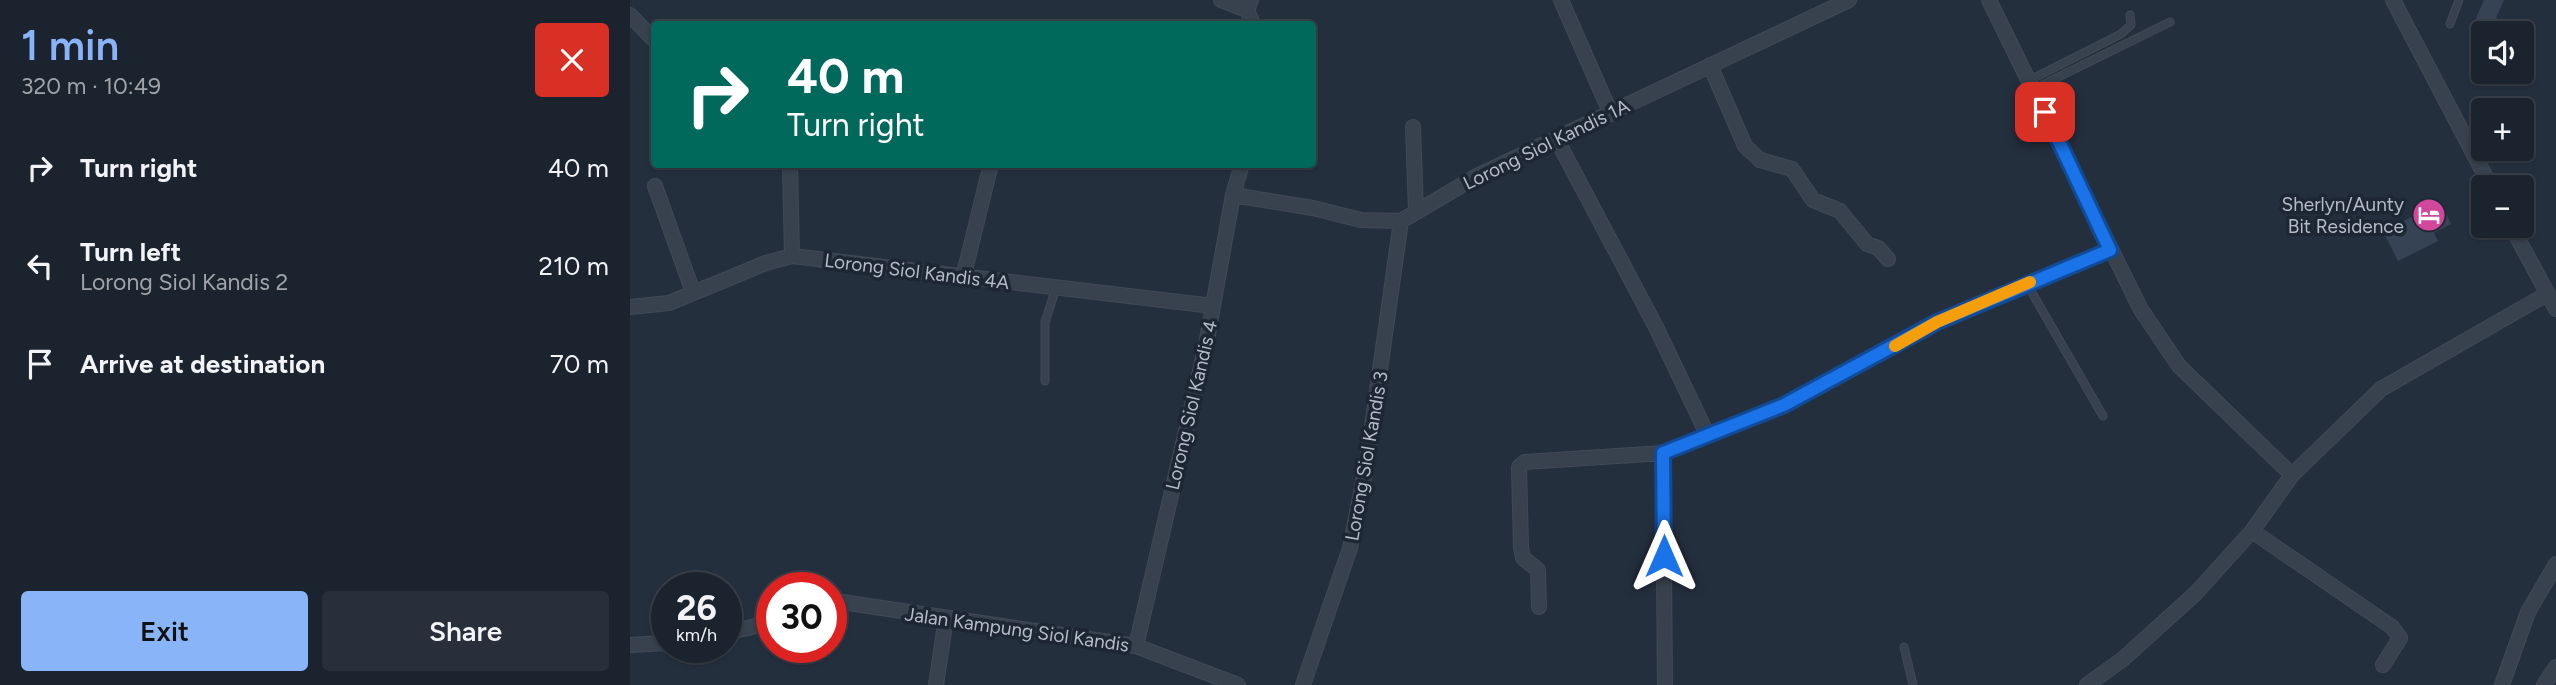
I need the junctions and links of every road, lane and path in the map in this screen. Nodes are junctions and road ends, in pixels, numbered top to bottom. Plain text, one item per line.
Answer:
1 (1221, 0) edge
2 (1561, 0) edge
3 (1849, 0) edge
4 (1989, 0) edge
5 (2393, 0) edge
6 (2459, 0) edge
7 (1249, 5) edge
8 (630, 15) edge
9 (2130, 15) dead end
10 (2170, 22) dead end
11 (2450, 24) dead end
12 (651, 37) edge
13 (1710, 65) junction
14 (2032, 84) junction
15 (1611, 114) junction
16 (1413, 127) dead end
17 (1557, 140) junction
18 (790, 168) edge
19 (990, 168) edge
20 (1241, 168) edge
21 (2485, 175) edge
22 (654, 186) dead end
23 (1233, 195) junction
24 (1416, 211) junction
25 (1401, 221) junction
26 (2517, 238) edge
27 (2110, 250) junction
28 (792, 256) junction
29 (1888, 259) dead end
30 (963, 278) junction
31 (2027, 283) junction
32 (1056, 288) junction
33 (693, 292) junction
34 (2547, 294) junction
35 (1213, 306) junction
36 (630, 307) edge
37 (2556, 309) edge
38 (1045, 381) dead end
39 (2103, 416) dead end
40 (1707, 433) junction
41 (1663, 453) junction
42 (2292, 475) junction
43 (2252, 531) junction
44 (2556, 564) edge
45 (847, 604) edge
46 (1539, 607) dead end
47 (946, 618) junction
48 (651, 644) edge
49 (630, 645) edge
50 (1136, 646) junction
51 (1904, 647) dead end
52 (2383, 665) dead end
53 (2556, 667) edge
54 (936, 685) edge
55 (1238, 685) edge
56 (1303, 685) edge
57 (1665, 685) edge
58 (1913, 685) edge
59 (2087, 685) edge
60 (2502, 685) edge
61 (2544, 685) edge

1 - 7 street
2 - 15 street
3 - 13 street, Lorong Siol Kandis 1A
4 - 14 street
5 - 21 street
6 - 11 lane
8 - 12 street
9 - 14 lane
10 - 14 lane
13 - 15 street, Lorong Siol Kandis 1A
13 - 29 street
14 - 27 street
15 - 17 street, Lorong Siol Kandis 1A
16 - 24 street
17 - 24 street, Lorong Siol Kandis 1A
17 - 40 street
18 - 28 street
19 - 30 street
20 - 23 street, Lorong Siol Kandis 4
22 - 33 street
23 - 25 street
23 - 35 street, Lorong Siol Kandis 4
24 - 25 street, Lorong Siol Kandis 1A
25 - 56 street, Lorong Siol Kandis 3
26 - 34 street
27 - 31 street
27 - 42 street
28 - 30 street, Lorong Siol Kandis 4A
28 - 33 street, Lorong Siol Kandis 4A
30 - 32 street, Lorong Siol Kandis 4A
31 - 39 lane
31 - 40 street
32 - 35 street, Lorong Siol Kandis 4A
32 - 38 lane
33 - 36 street, Lorong Siol Kandis 4A
34 - 37 street
34 - 42 street
35 - 50 street, Lorong Siol Kandis 4
40 - 41 street
41 - 46 street
41 - 57 street
42 - 43 street
43 - 52 street
43 - 59 street
44 - 60 street
45 - 47 street, Jalan Kampung Siol Kandis
47 - 50 street, Jalan Kampung Siol Kandis
47 - 54 street
48 - 49 street
50 - 55 street, Jalan Kampung Siol Kandis
51 - 58 lane
53 - 61 street

